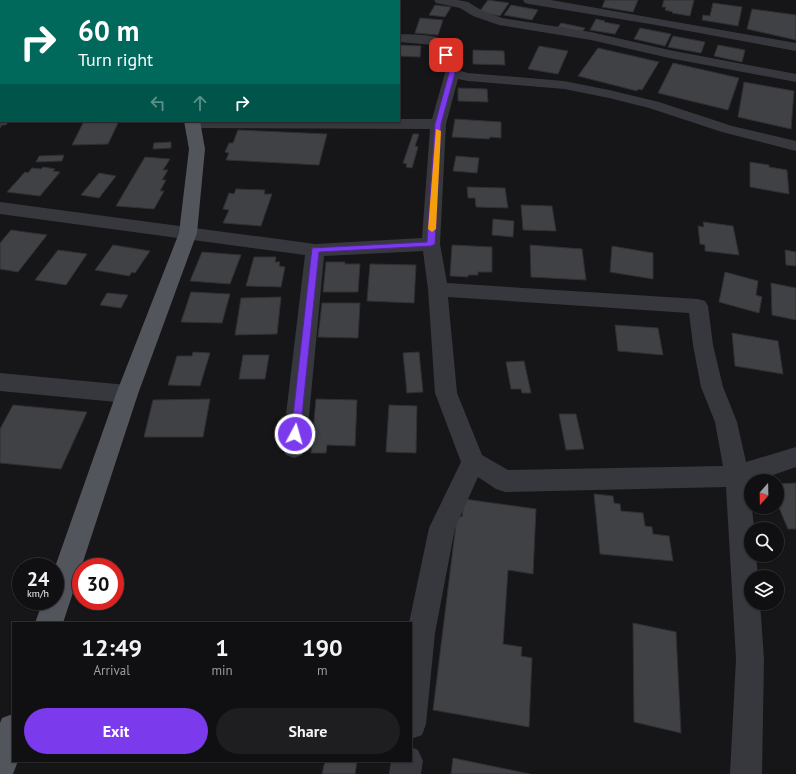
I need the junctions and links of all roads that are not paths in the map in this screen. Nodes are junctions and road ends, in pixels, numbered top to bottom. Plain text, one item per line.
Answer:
1 (440, 0) edge
2 (469, 0) edge
3 (529, 0) edge
4 (454, 3) junction
5 (400, 38) edge
6 (796, 47) edge
7 (452, 73) junction
8 (796, 78) edge
9 (192, 122) edge
10 (438, 124) junction
11 (796, 146) edge
12 (0, 208) edge
13 (188, 233) junction
14 (431, 244) junction
15 (315, 250) junction
16 (438, 289) junction
17 (0, 382) edge
18 (127, 394) junction
19 (294, 448) dead end
20 (796, 457) edge
21 (473, 462) junction
22 (737, 476) junction
23 (49, 622) edge
24 (412, 715) edge
25 (12, 732) edge
26 (407, 762) edge
27 (0, 767) edge
28 (405, 774) edge
29 (746, 774) edge

1 - 4 street
2 - 4 street
3 - 6 street
4 - 8 street
5 - 7 street
7 - 10 street
7 - 11 street
9 - 10 street
9 - 13 main road
10 - 14 street
12 - 13 street
13 - 15 street
13 - 18 main road
14 - 15 street
14 - 16 street
15 - 19 street
16 - 21 street
16 - 22 street
17 - 18 street
18 - 23 main road
20 - 22 street
21 - 22 street
21 - 24 street
22 - 29 street
25 - 27 main road
26 - 28 street

